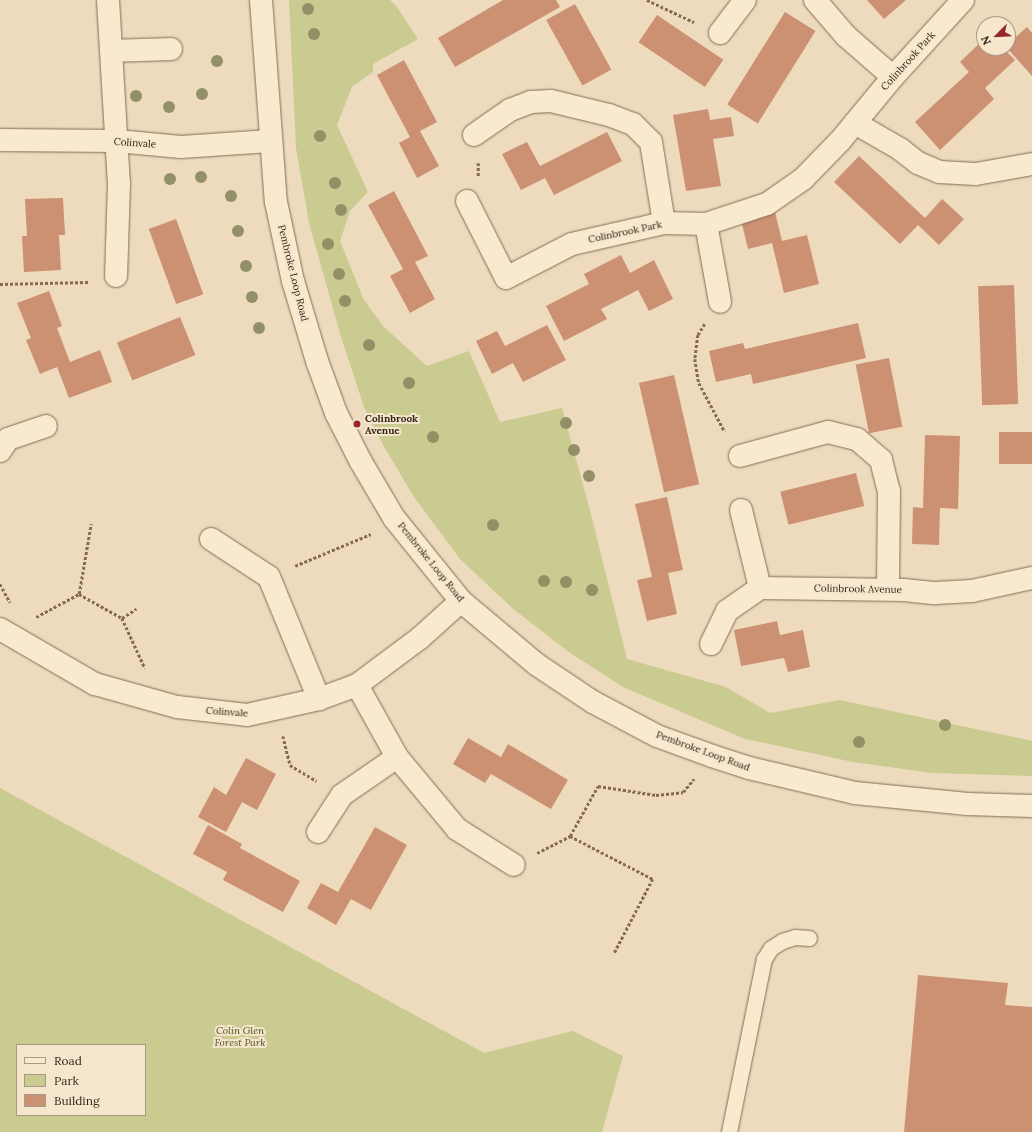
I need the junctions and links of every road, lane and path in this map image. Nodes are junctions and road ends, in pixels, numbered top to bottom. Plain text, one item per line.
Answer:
1 (108, 0) edge
2 (261, 0) edge
3 (647, 0) edge
4 (745, 0) edge
5 (815, 0) edge
6 (963, 0) edge
7 (720, 34) joint
8 (171, 49) dead end
9 (111, 52) junction
10 (893, 77) junction
11 (855, 123) junction
12 (474, 135) joint
13 (0, 140) edge
14 (270, 140) junction
15 (117, 141) junction
16 (1032, 164) edge
17 (466, 201) joint
18 (664, 223) junction
19 (706, 224) junction
20 (116, 276) joint
21 (0, 284) edge
22 (720, 302) joint
23 (46, 426) dead end
24 (0, 451) edge
25 (740, 456) joint
26 (741, 510) dead end
27 (394, 518) junction
28 (91, 524) dead end
29 (211, 539) dead end
30 (269, 577) junction
31 (1032, 578) edge
32 (760, 588) junction
33 (888, 589) junction
34 (79, 594) junction
35 (461, 601) junction
36 (136, 609) dead end
37 (122, 618) junction
38 (6, 632) edge
39 (711, 644) dead end
40 (356, 685) junction
41 (149, 699) junction
42 (318, 699) junction
43 (276, 709) junction
44 (712, 756) junction
45 (397, 757) junction
46 (342, 795) junction
47 (1032, 806) edge
48 (318, 832) dead end
49 (570, 836) junction
50 (514, 865) joint
51 (809, 938) dead end
52 (614, 954) dead end
53 (729, 1132) edge

1 - 9 street
2 - 14 street, Pembroke Loop Road
3 - 7 path
4 - 7 street
5 - 10 street
6 - 10 street, Colinbrook Park
8 - 9 street
9 - 15 street
10 - 11 street, Colinbrook Park
11 - 16 street
11 - 19 street, Colinbrook Park
12 - 17 path
12 - 18 street
13 - 15 street, Colinvale
14 - 15 street, Colinvale
14 - 27 street, Pembroke Loop Road
15 - 20 street
17 - 18 street, Colinbrook Park
18 - 19 street, Colinbrook Park
19 - 22 street
20 - 21 path
22 - 25 path
23 - 24 street
25 - 33 street
26 - 32 street
27 - 30 path
27 - 35 street, Pembroke Loop Road
28 - 34 path
29 - 30 street
30 - 42 street
31 - 33 street, Colinbrook Avenue
32 - 33 street, Colinbrook Avenue
32 - 39 street
34 - 37 path
34 - 38 path
35 - 40 street, Colinvale
35 - 44 street, Pembroke Loop Road
36 - 37 path
37 - 41 path
38 - 41 street, Colinvale
40 - 42 street, Colinvale
40 - 45 street
41 - 43 street, Colinvale
42 - 43 street, Colinvale
43 - 46 path
44 - 47 street, Pembroke Loop Road
44 - 49 path
45 - 46 street
45 - 50 street
46 - 48 street
49 - 50 path
49 - 52 path
51 - 53 lane

